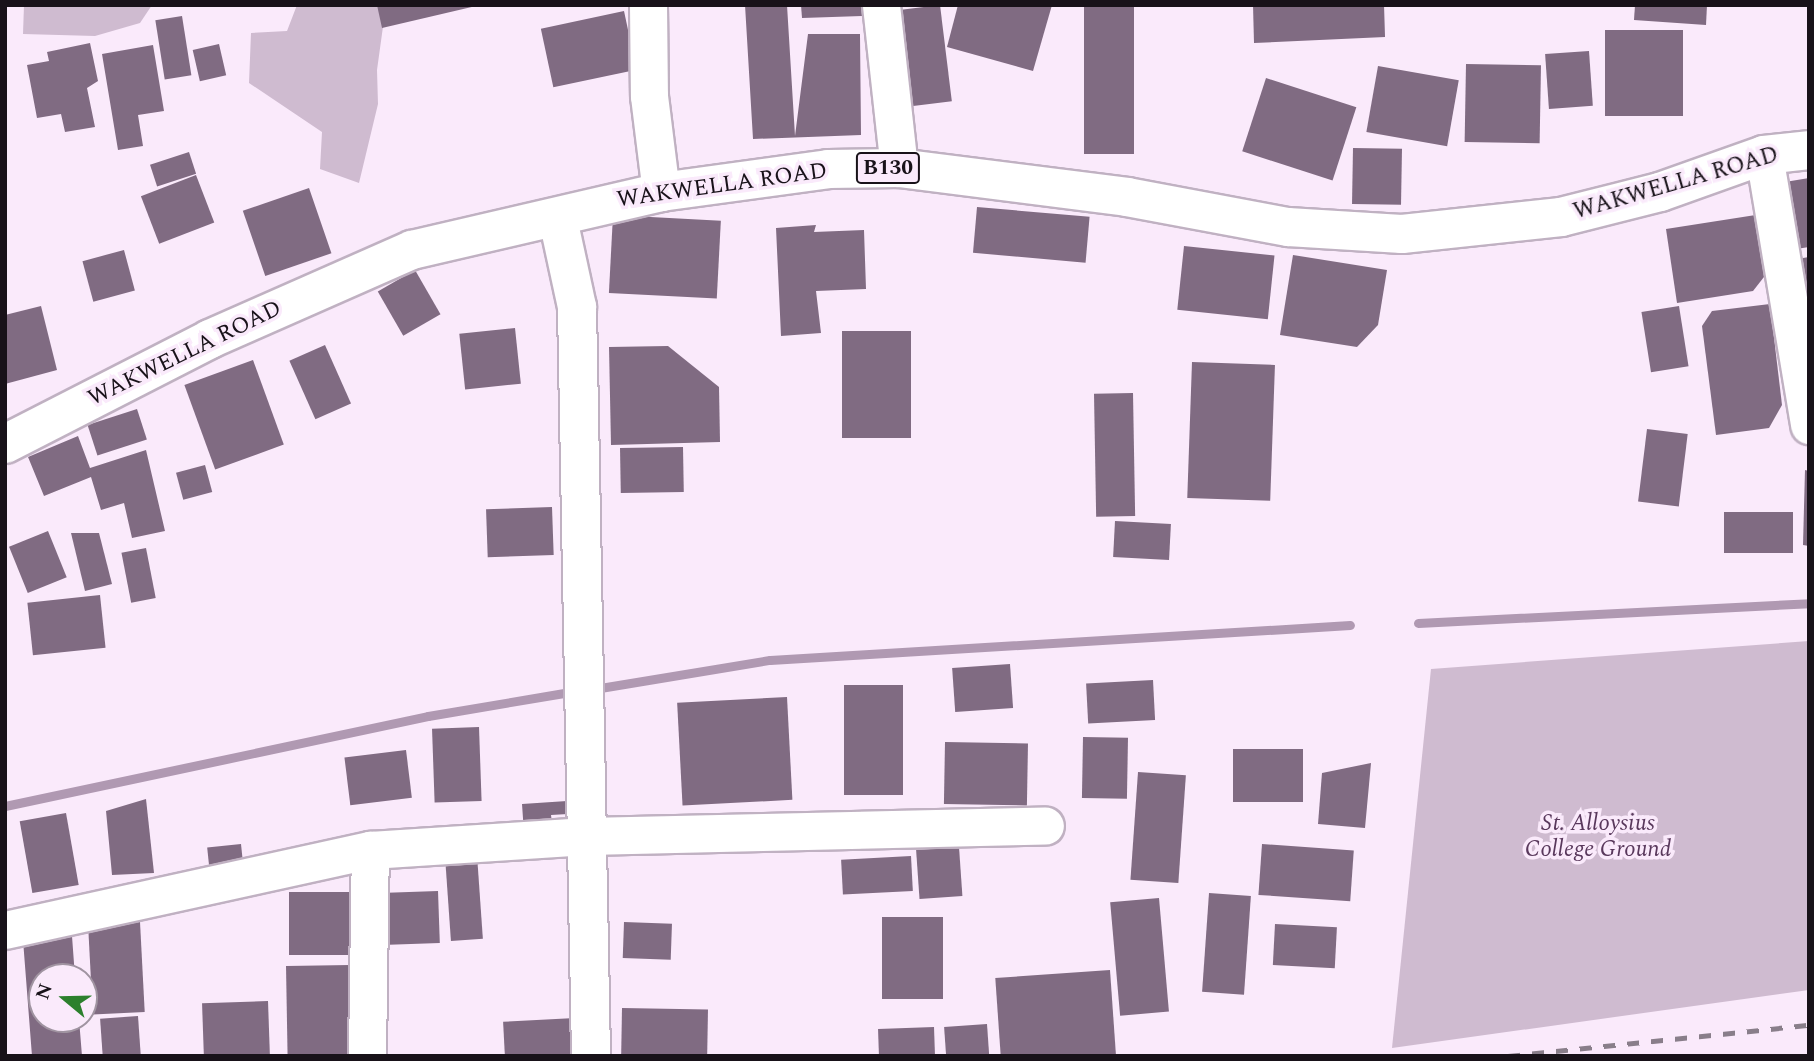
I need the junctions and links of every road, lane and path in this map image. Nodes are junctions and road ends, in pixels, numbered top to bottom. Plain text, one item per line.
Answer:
1 (648, 5) edge
2 (881, 5) edge
3 (1809, 150) edge
4 (1764, 155) junction
5 (900, 168) junction
6 (662, 191) junction
7 (558, 219) junction
8 (1809, 425) edge
9 (5, 444) edge
10 (1045, 825) dead end
11 (587, 836) junction
12 (370, 850) junction
13 (5, 930) edge
14 (367, 1056) edge
15 (591, 1056) edge

1 - 6 street
2 - 5 street
3 - 4 main road, WAKWELLA ROAD / B130
4 - 5 main road, WAKWELLA ROAD / B130
4 - 8 street
5 - 6 main road, WAKWELLA ROAD / B130
6 - 7 main road, WAKWELLA ROAD / B130
7 - 9 main road, WAKWELLA ROAD / B130
7 - 11 main road
10 - 11 street
11 - 12 street
11 - 15 main road
12 - 13 street
12 - 14 street

